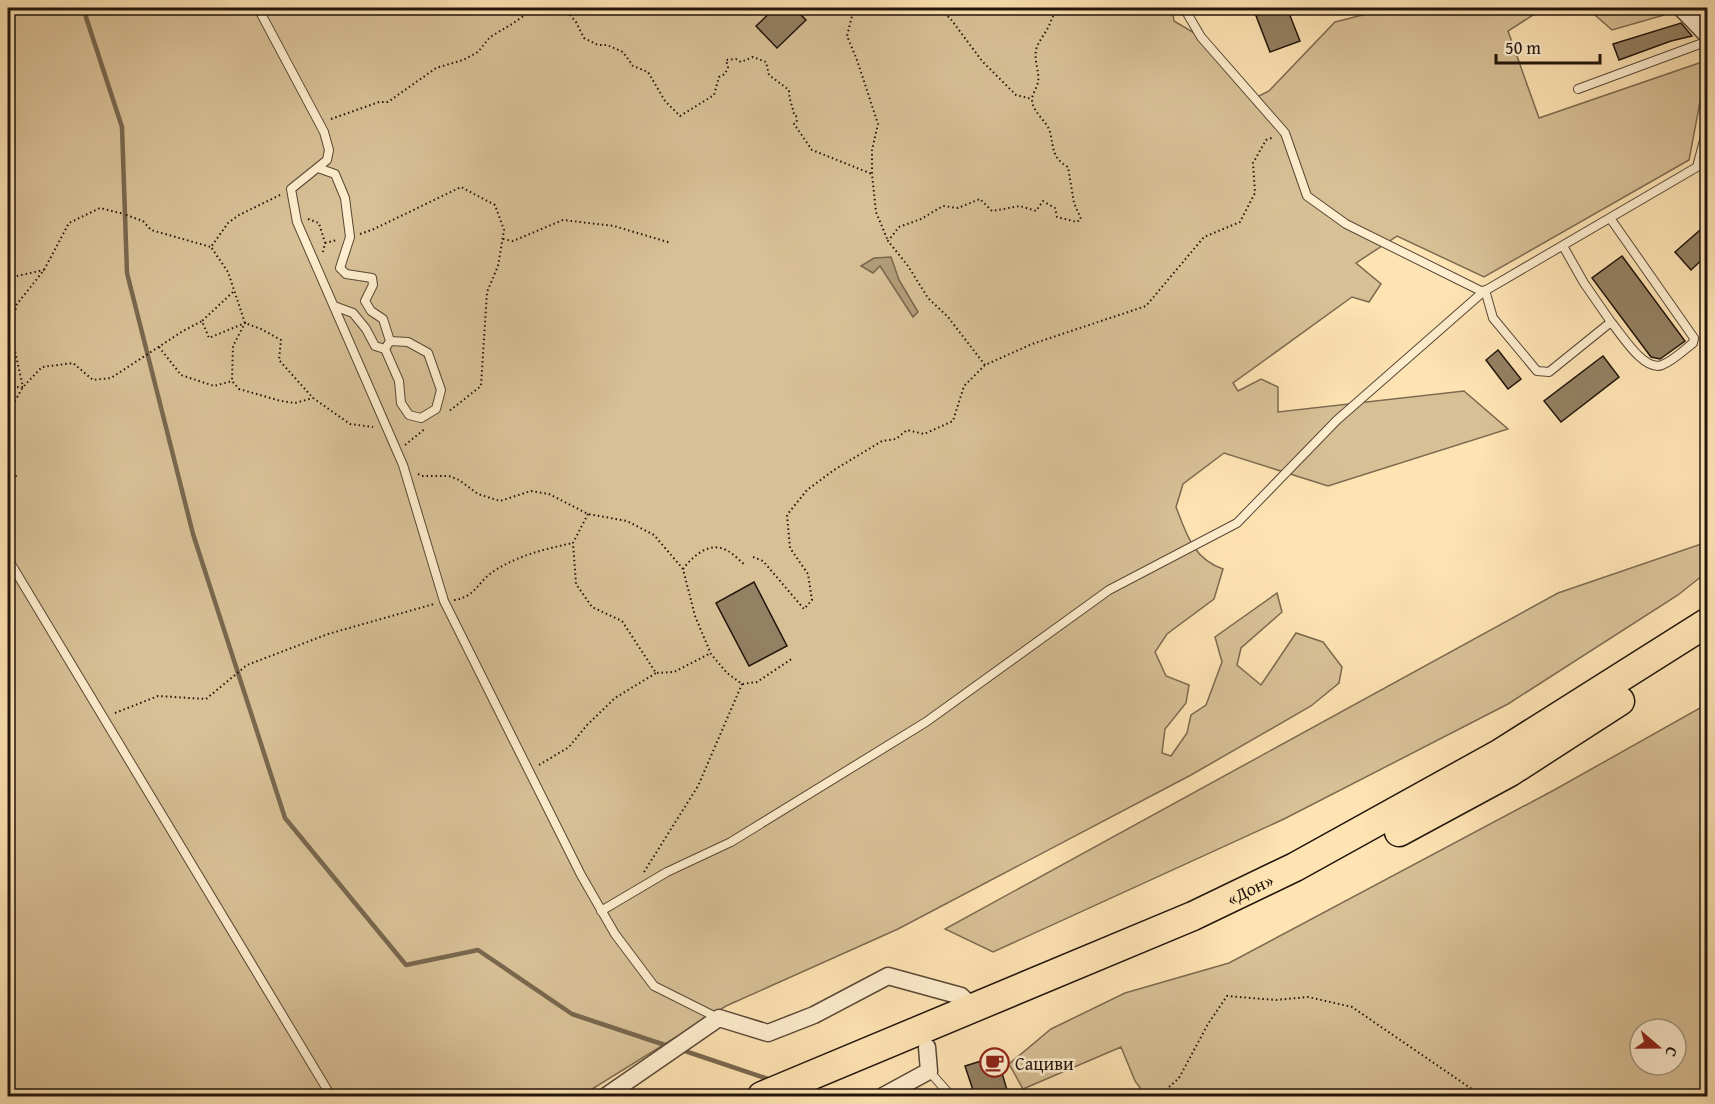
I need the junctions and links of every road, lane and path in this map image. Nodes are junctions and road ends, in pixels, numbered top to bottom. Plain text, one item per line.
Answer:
1 (258, 8) edge
2 (535, 8) edge
3 (564, 8) edge
4 (732, 8) edge
5 (854, 8) edge
6 (937, 8) edge
7 (1062, 8) edge
8 (1184, 8) edge
9 (1681, 8) edge
10 (750, 15) dead end
11 (1707, 36) edge
12 (1707, 41) edge
13 (1578, 89) dead end
14 (1032, 99) junction
15 (1707, 125) edge
16 (324, 132) junction
17 (1285, 133) junction
18 (318, 168) junction
19 (872, 174) junction
20 (291, 189) junction
21 (1610, 218) junction
22 (350, 237) junction
23 (503, 239) junction
24 (888, 241) junction
25 (325, 243) dead end
26 (671, 243) dead end
27 (1563, 246) junction
28 (211, 247) junction
29 (44, 270) junction
30 (8, 278) edge
31 (234, 291) junction
32 (1484, 291) junction
33 (334, 306) junction
34 (202, 321) junction
35 (1611, 322) junction
36 (245, 323) junction
37 (387, 345) junction
38 (159, 347) junction
39 (985, 365) junction
40 (232, 381) junction
41 (8, 387) edge
42 (23, 387) junction
43 (314, 398) junction
44 (8, 413) edge
45 (444, 415) dead end
46 (434, 422) dead end
47 (387, 428) junction
48 (397, 451) junction
49 (8, 459) edge
50 (403, 465) junction
51 (17, 478) dead end
52 (588, 514) junction
53 (573, 543) junction
54 (753, 557) dead end
55 (8, 560) edge
56 (745, 565) dead end
57 (682, 569) junction
58 (444, 601) junction
59 (1707, 622) edge
60 (1707, 645) edge
61 (711, 654) junction
62 (793, 658) dead end
63 (656, 673) junction
64 (742, 684) junction
65 (101, 715) junction
66 (528, 770) junction
67 (637, 891) junction
68 (602, 911) junction
69 (975, 1009) junction
70 (719, 1018) junction
71 (928, 1059) junction
72 (331, 1096) edge
73 (606, 1096) edge
74 (762, 1096) edge
75 (812, 1096) edge
76 (883, 1096) edge
77 (951, 1096) edge
78 (1118, 1096) edge
79 (1157, 1096) edge
80 (1482, 1096) edge

1 - 16 lane
2 - 16 path
3 - 19 path
4 - 10 path
5 - 19 path
6 - 14 path
7 - 14 path
8 - 17 lane
9 - 11 street
12 - 13 lane
14 - 24 path
15 - 21 lane
16 - 18 lane
17 - 32 lane
17 - 39 path
18 - 20 lane
18 - 22 lane
19 - 24 path
20 - 28 path
20 - 33 lane
21 - 27 lane
21 - 35 lane
22 - 23 path
22 - 25 path
22 - 37 lane
23 - 26 path
23 - 45 path
24 - 39 path
27 - 32 lane
27 - 35 lane
28 - 29 path
28 - 31 path
29 - 30 path
29 - 42 path
31 - 34 path
31 - 36 path
32 - 35 lane
32 - 67 lane
33 - 37 lane
33 - 47 lane
34 - 36 path
34 - 38 path
36 - 40 path
36 - 43 path
37 - 37 lane
38 - 40 path
38 - 42 path
39 - 54 path
40 - 43 path
41 - 42 path
42 - 44 path
43 - 47 path
46 - 48 path
47 - 48 lane
48 - 50 lane
49 - 51 path
50 - 52 path
50 - 58 lane
52 - 53 path
52 - 57 path
53 - 58 path
53 - 63 path
55 - 65 lane
56 - 57 path
57 - 61 path
58 - 65 path
58 - 66 lane
59 - 69 highway, «Дон»
60 - 71 highway, «Дон»
61 - 63 path
61 - 64 path
62 - 64 path
63 - 66 path
64 - 67 path
65 - 72 lane
66 - 68 lane
67 - 68 lane
68 - 70 lane
69 - 70 street
69 - 74 highway, «Дон»
70 - 73 street
71 - 75 highway, «Дон»
71 - 76 street
71 - 77 lane
78 - 79 path
79 - 80 path

